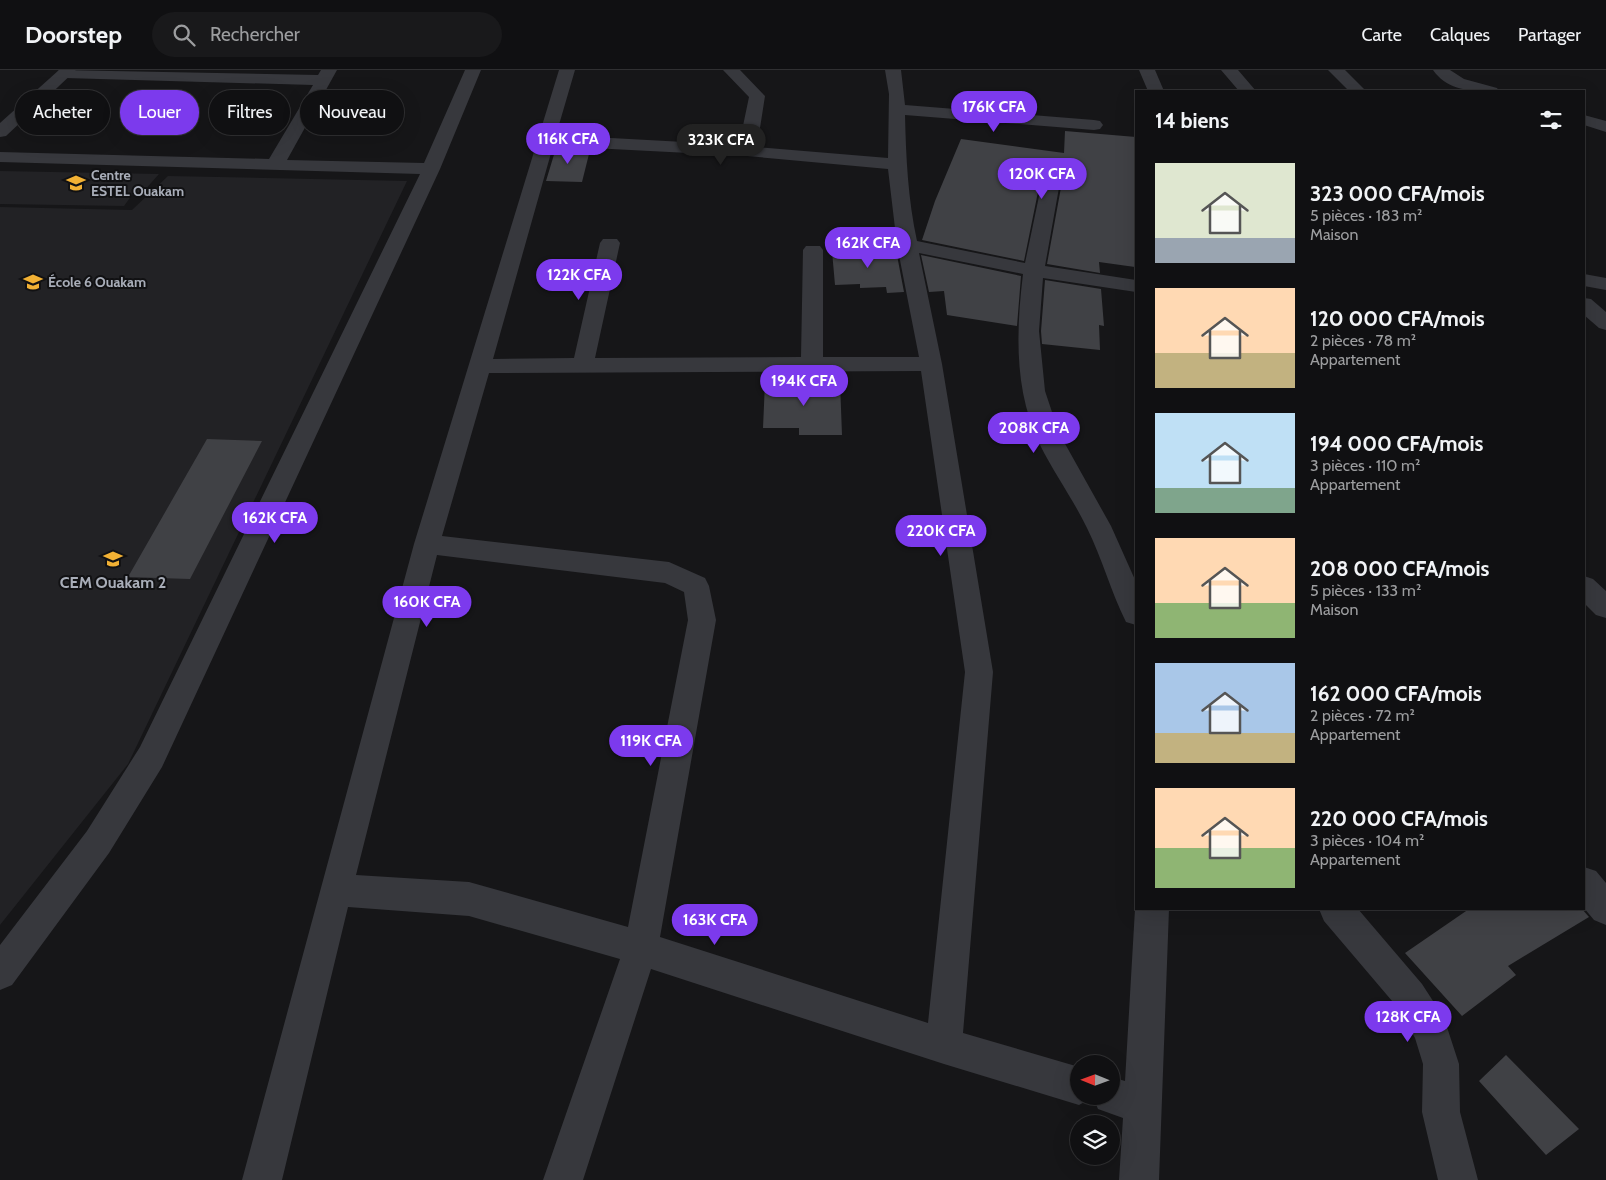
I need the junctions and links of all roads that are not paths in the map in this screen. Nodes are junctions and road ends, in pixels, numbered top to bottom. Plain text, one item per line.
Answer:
1 (473, 70) edge
2 (567, 70) edge
3 (731, 70) edge
4 (893, 70) edge
5 (1148, 70) edge
6 (1229, 70) edge
7 (1336, 70) edge
8 (1441, 70) edge
9 (66, 72) edge
10 (327, 75) edge
11 (1464, 88) edge
12 (1156, 90) edge
13 (1247, 90) edge
14 (1357, 90) edge
15 (1482, 90) edge
16 (897, 110) junction
17 (1585, 120) edge
18 (1094, 125) dead end
19 (1606, 127) edge
20 (0, 132) edge
21 (547, 140) junction
22 (747, 151) junction
23 (0, 157) edge
24 (897, 164) junction
25 (275, 165) junction
26 (430, 170) junction
27 (1051, 182) dead end
28 (610, 243) dead end
29 (907, 245) junction
30 (812, 250) dead end
31 (1032, 270) junction
32 (1585, 280) edge
33 (1606, 284) edge
34 (1135, 286) edge
35 (1585, 305) edge
36 (1606, 323) edge
37 (812, 364) junction
38 (931, 364) junction
39 (584, 365) junction
40 (480, 366) junction
41 (427, 544) junction
42 (1585, 588) edge
43 (1606, 606) edge
44 (1135, 612) edge
45 (1585, 884) edge
46 (336, 890) junction
47 (1606, 908) edge
48 (1152, 910) edge
49 (1337, 910) edge
50 (641, 948) junction
51 (0, 973) edge
52 (944, 1046) junction
53 (1070, 1083) edge
54 (1126, 1100) edge
55 (262, 1180) edge
56 (563, 1180) edge
57 (1139, 1180) edge
58 (1458, 1180) edge

1 - 26 street
2 - 21 street
3 - 22 street
4 - 16 street
5 - 12 street
6 - 13 street
7 - 14 street
8 - 11 street
9 - 10 street
9 - 20 street
10 - 25 street
11 - 15 street
16 - 18 street
16 - 24 street
17 - 19 street
21 - 22 street
21 - 40 street
22 - 24 street
23 - 25 street
24 - 29 street
25 - 26 street
26 - 51 street
27 - 31 street
28 - 39 street
29 - 31 street
29 - 38 street
30 - 37 street
31 - 34 street
31 - 44 street
32 - 33 street
35 - 36 street
37 - 38 street
37 - 39 street
38 - 52 street
39 - 40 street
40 - 41 street
41 - 46 street
41 - 50 street
42 - 43 street
45 - 47 street
46 - 50 street
46 - 55 street
48 - 54 street
49 - 58 street
50 - 52 street
50 - 56 street
52 - 53 street
54 - 57 street

